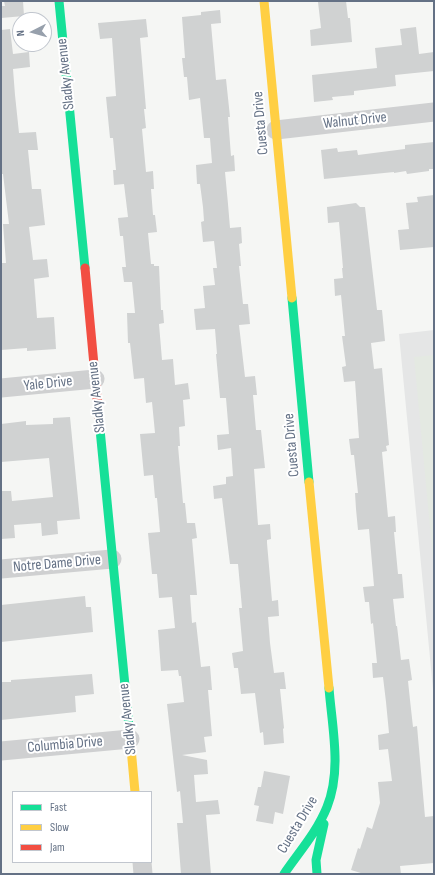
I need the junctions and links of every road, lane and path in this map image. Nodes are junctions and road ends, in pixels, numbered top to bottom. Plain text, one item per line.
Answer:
1 (59, 1) edge
2 (264, 1) edge
3 (434, 112) edge
4 (276, 130) junction
5 (95, 379) junction
6 (1, 388) edge
7 (112, 559) junction
8 (1, 569) edge
9 (130, 739) junction
10 (1, 751) edge
11 (135, 791) edge
12 (328, 807) junction
13 (142, 863) edge
14 (143, 874) edge
15 (284, 874) edge
16 (317, 874) edge

1 - 5 street, Sladky Avenue
2 - 4 street, Cuesta Drive
3 - 4 street, Walnut Drive
4 - 12 street, Cuesta Drive
5 - 6 street, Yale Drive
5 - 7 street, Sladky Avenue
7 - 8 street, Notre Dame Drive
7 - 9 street, Sladky Avenue
9 - 10 street, Columbia Drive
9 - 11 street, Sladky Avenue
12 - 15 street, Cuesta Drive
12 - 16 street
13 - 14 street

